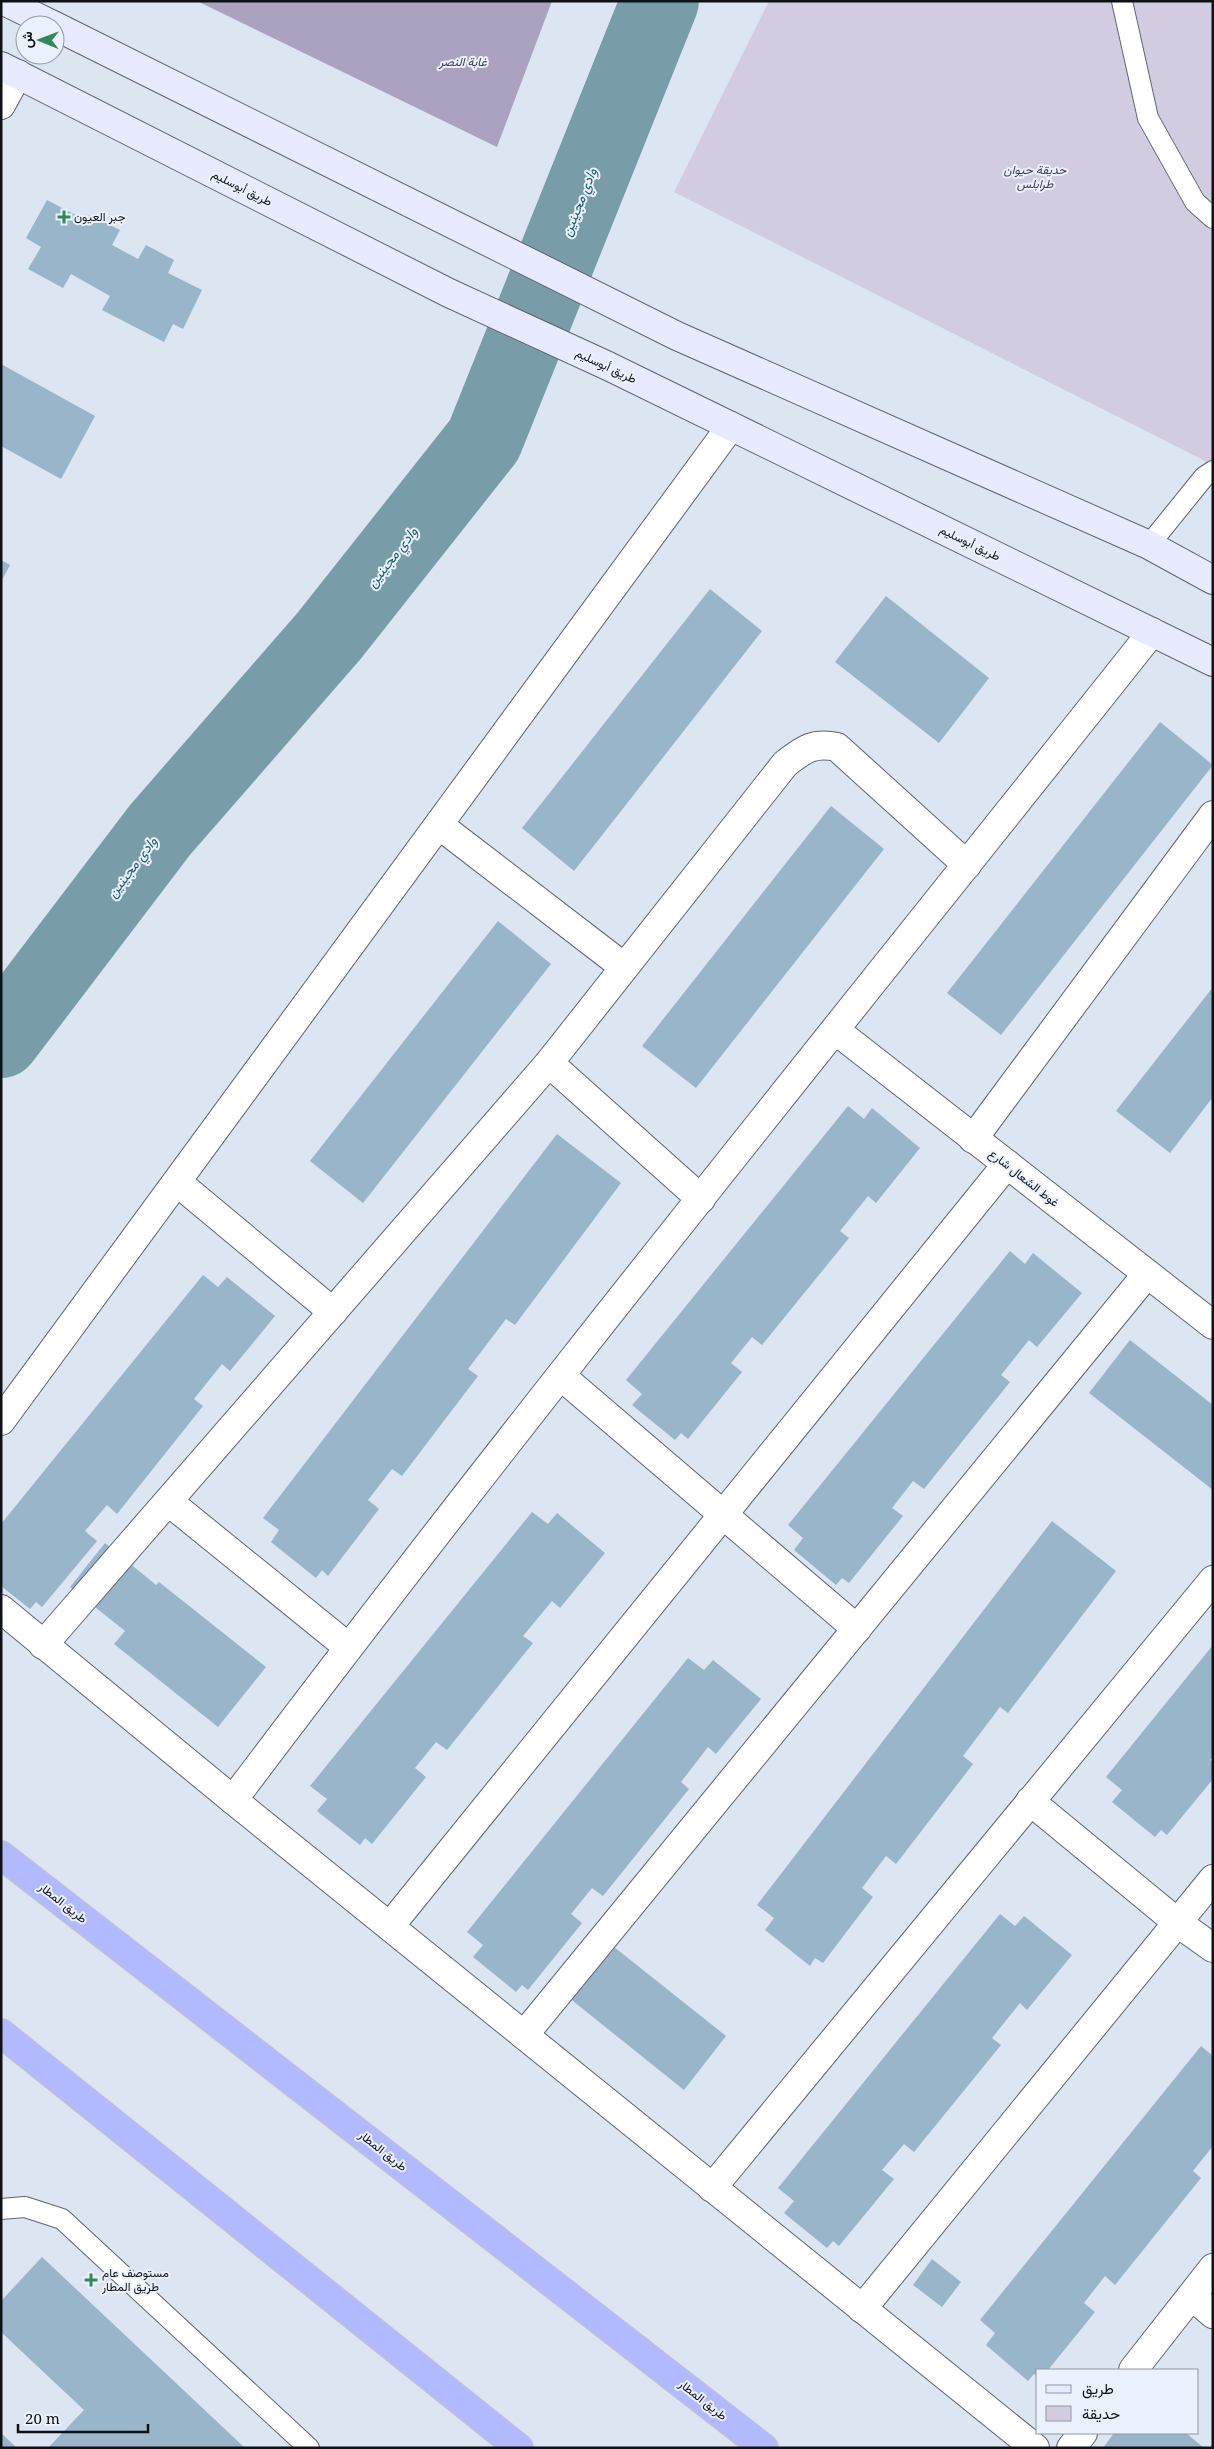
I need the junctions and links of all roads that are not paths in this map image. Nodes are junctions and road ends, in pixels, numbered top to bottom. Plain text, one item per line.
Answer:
1 (4, 1) edge
2 (1122, 1) edge
3 (33, 15) edge
4 (65, 31) edge
5 (10, 70) edge
6 (1, 105) edge
7 (1213, 218) edge
8 (732, 426) junction
9 (1213, 471) edge
10 (1149, 545) junction
11 (1213, 580) edge
12 (1152, 632) junction
13 (1213, 662) edge
14 (1213, 815) edge
15 (439, 824) junction
16 (967, 865) junction
17 (624, 967) junction
18 (835, 1030) junction
19 (549, 1063) junction
20 (973, 1139) junction
21 (1007, 1164) junction
22 (177, 1182) junction
23 (702, 1199) junction
24 (1147, 1274) junction
25 (333, 1312) junction
26 (1213, 1326) edge
27 (561, 1376) junction
28 (1, 1421) edge
29 (168, 1502) junction
30 (723, 1514) junction
31 (1213, 1580) edge
32 (1, 1609) edge
33 (857, 1629) junction
34 (43, 1645) junction
35 (348, 1647) junction
36 (233, 1800) junction
37 (1030, 1801) junction
38 (1, 1855) edge
39 (1213, 1879) edge
40 (1178, 1923) junction
41 (390, 1926) junction
42 (1213, 1948) edge
43 (1, 2033) edge
44 (524, 2035) junction
45 (712, 2188) junction
46 (1, 2209) edge
47 (1213, 2268) edge
48 (1192, 2296) junction
49 (862, 2309) junction
50 (1213, 2314) edge
51 (1134, 2369) edge
52 (1082, 2434) edge
53 (309, 2448) edge
54 (519, 2448) edge
55 (764, 2448) edge
56 (1035, 2448) edge
57 (1071, 2448) edge

1 - 3 main road
2 - 7 lane
4 - 10 main road
5 - 6 street
5 - 8 main road, طريق أبوسليم
8 - 12 main road, طريق أبوسليم
8 - 15 street
9 - 10 lane
10 - 11 main road
12 - 13 main road, طريق أبوسليم
12 - 16 street
14 - 20 street
15 - 17 street
15 - 22 street
16 - 17 street
16 - 18 street
17 - 19 street
18 - 20 street, غوط الشعال شارع
18 - 23 street
19 - 23 street
19 - 25 street
20 - 21 street, غوط الشعال شارع
21 - 24 street, غوط الشعال شارع
21 - 30 street
22 - 25 street
22 - 28 street
23 - 27 street
24 - 26 street, غوط الشعال شارع
24 - 33 street
25 - 29 street
27 - 30 street
27 - 35 street
29 - 34 street
29 - 35 street
30 - 33 street
30 - 41 street
31 - 37 street
32 - 34 street
33 - 44 street
34 - 36 street
35 - 36 street
36 - 41 street
37 - 40 street
37 - 45 street
38 - 55 highway, طريق المطار
39 - 40 street
40 - 42 street
40 - 49 street
41 - 44 street
43 - 54 highway
44 - 45 street
45 - 49 street
46 - 53 lane
47 - 48 street
48 - 50 street
48 - 51 street
49 - 56 street
52 - 57 street

